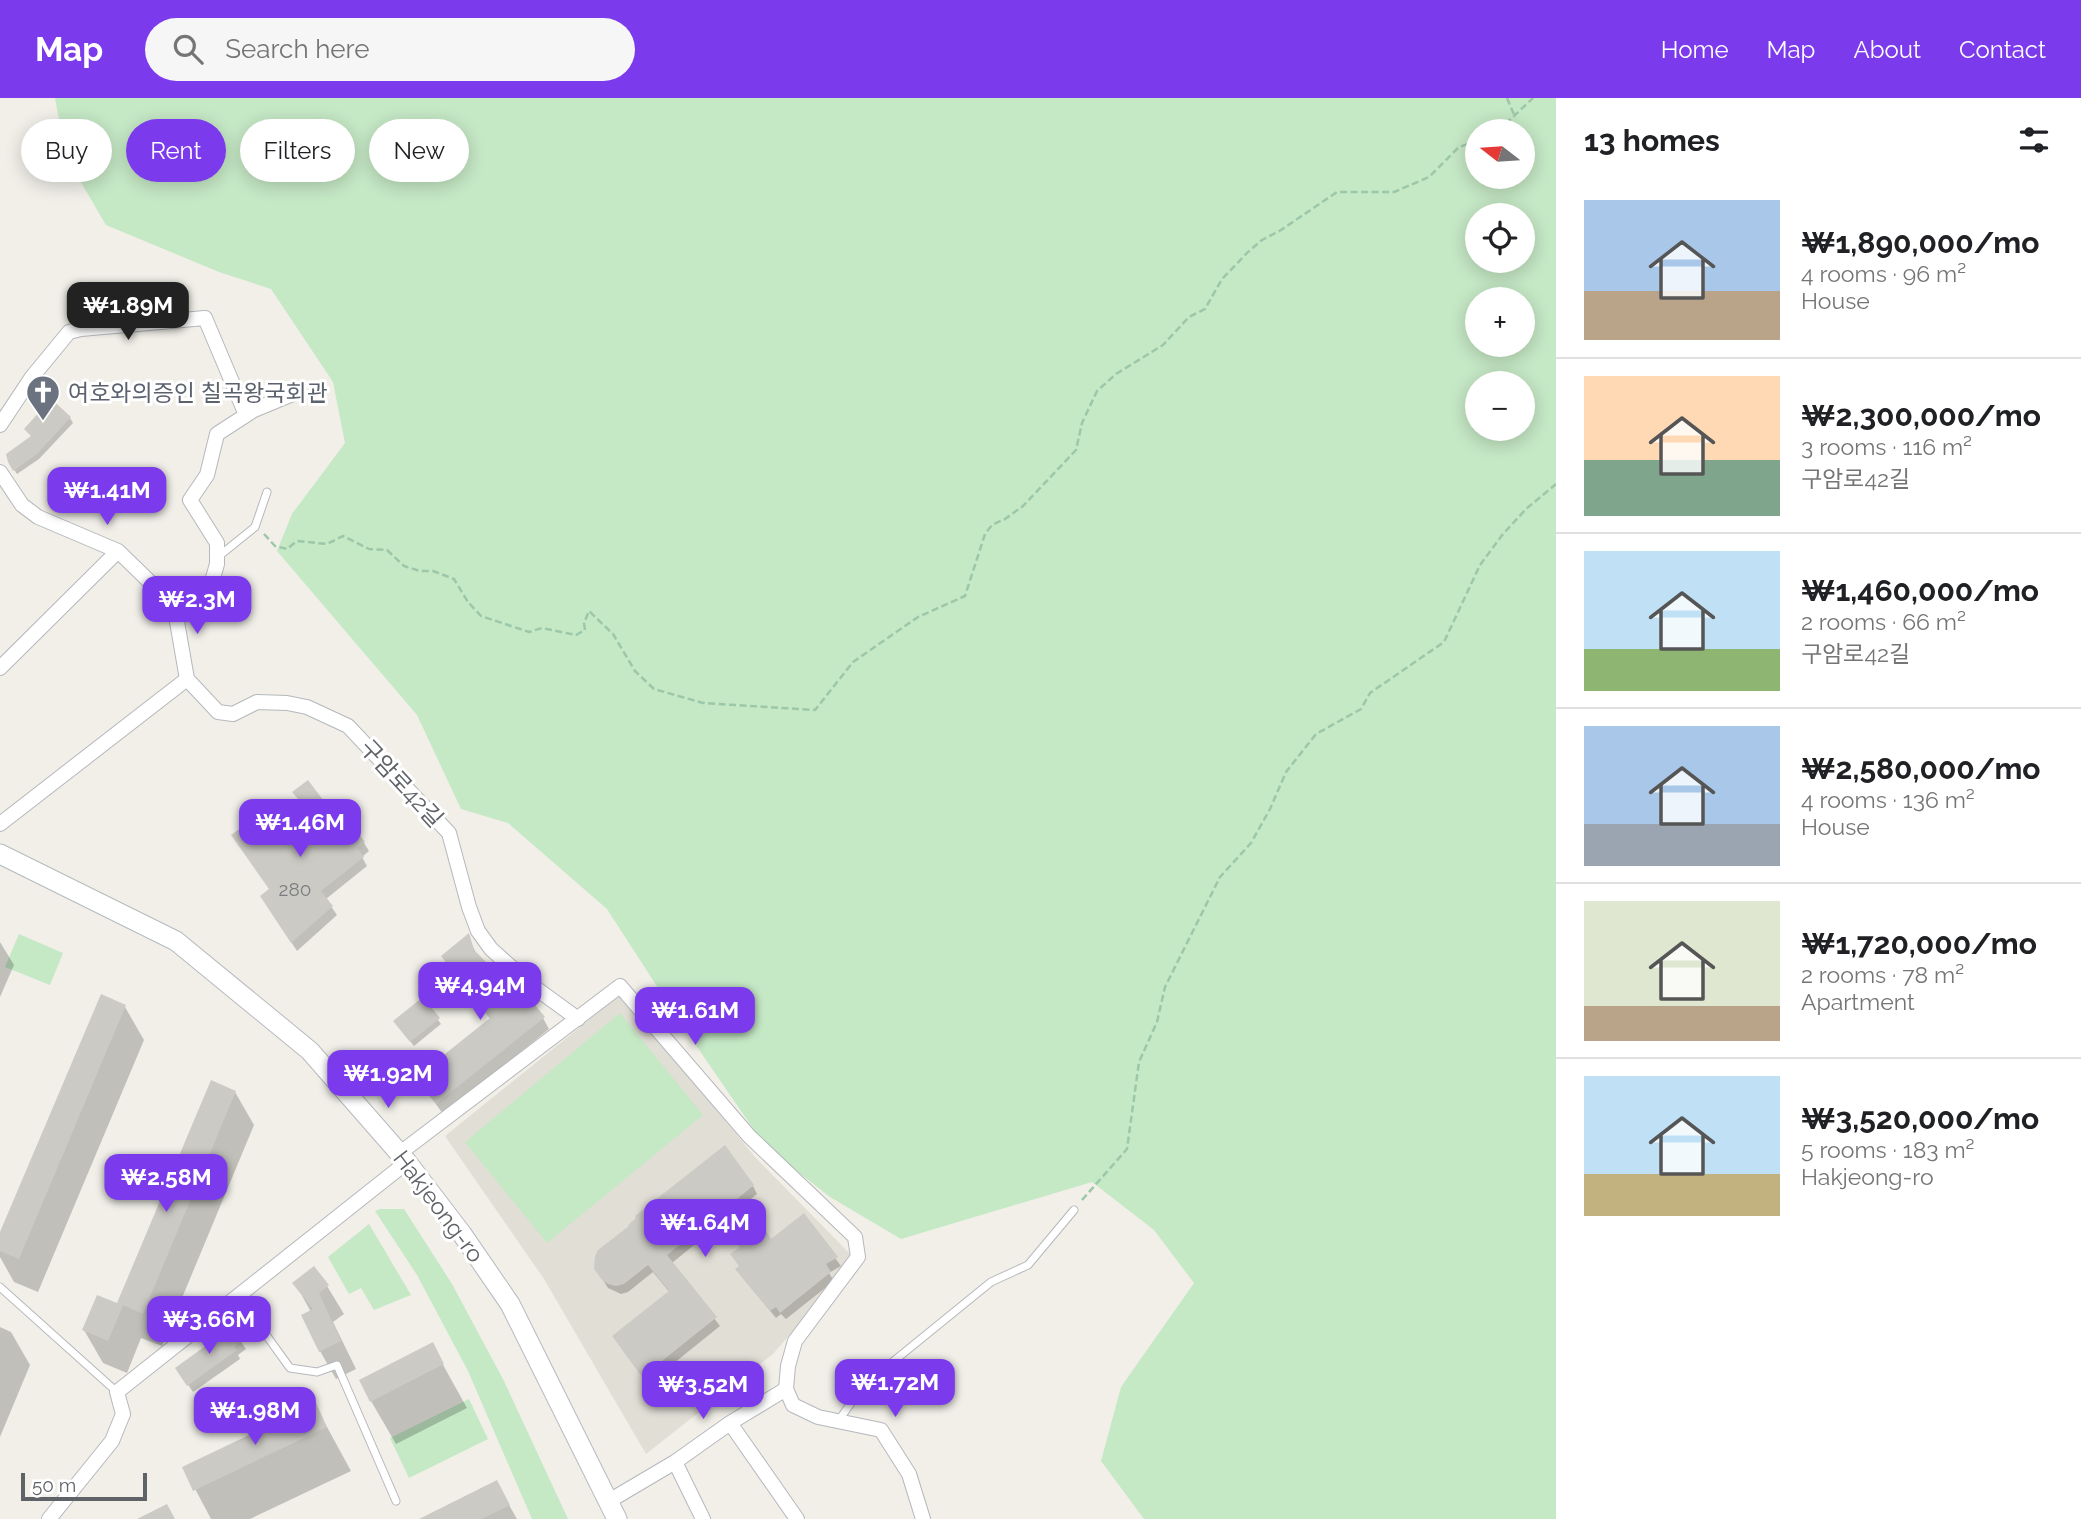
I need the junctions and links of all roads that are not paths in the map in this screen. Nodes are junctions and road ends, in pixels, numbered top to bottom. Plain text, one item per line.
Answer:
1 (295, 393) dead end
2 (246, 415) junction
3 (0, 425) edge
4 (0, 472) edge
5 (267, 492) dead end
6 (118, 551) junction
7 (218, 557) junction
8 (176, 615) junction
9 (0, 668) edge
10 (187, 679) junction
11 (0, 824) edge
12 (0, 854) edge
13 (578, 1019) junction
14 (403, 1157) junction
15 (1074, 1210) road end
16 (0, 1287) edge
17 (238, 1296) junction
18 (786, 1389) junction
19 (117, 1392) junction
20 (838, 1421) junction
21 (730, 1423) junction
22 (675, 1462) junction
23 (396, 1501) dead end
24 (613, 1510) edge
25 (56, 1517) edge
26 (703, 1519) edge
27 (797, 1519) edge
28 (923, 1519) edge

1 - 2 street
2 - 3 street
2 - 7 street
4 - 6 street
5 - 7 lane
6 - 8 street
6 - 9 street
7 - 8 street
8 - 10 street
10 - 11 street
10 - 13 street, 구암로42길
12 - 14 main road, Hakjeong-ro
13 - 14 street
13 - 18 street
14 - 17 street
14 - 24 main road, Hakjeong-ro
15 - 20 lane
16 - 19 lane
17 - 19 street
17 - 23 lane
18 - 20 street
18 - 21 street
19 - 25 street
20 - 28 street
21 - 22 street
21 - 27 street
22 - 24 street
22 - 26 street

